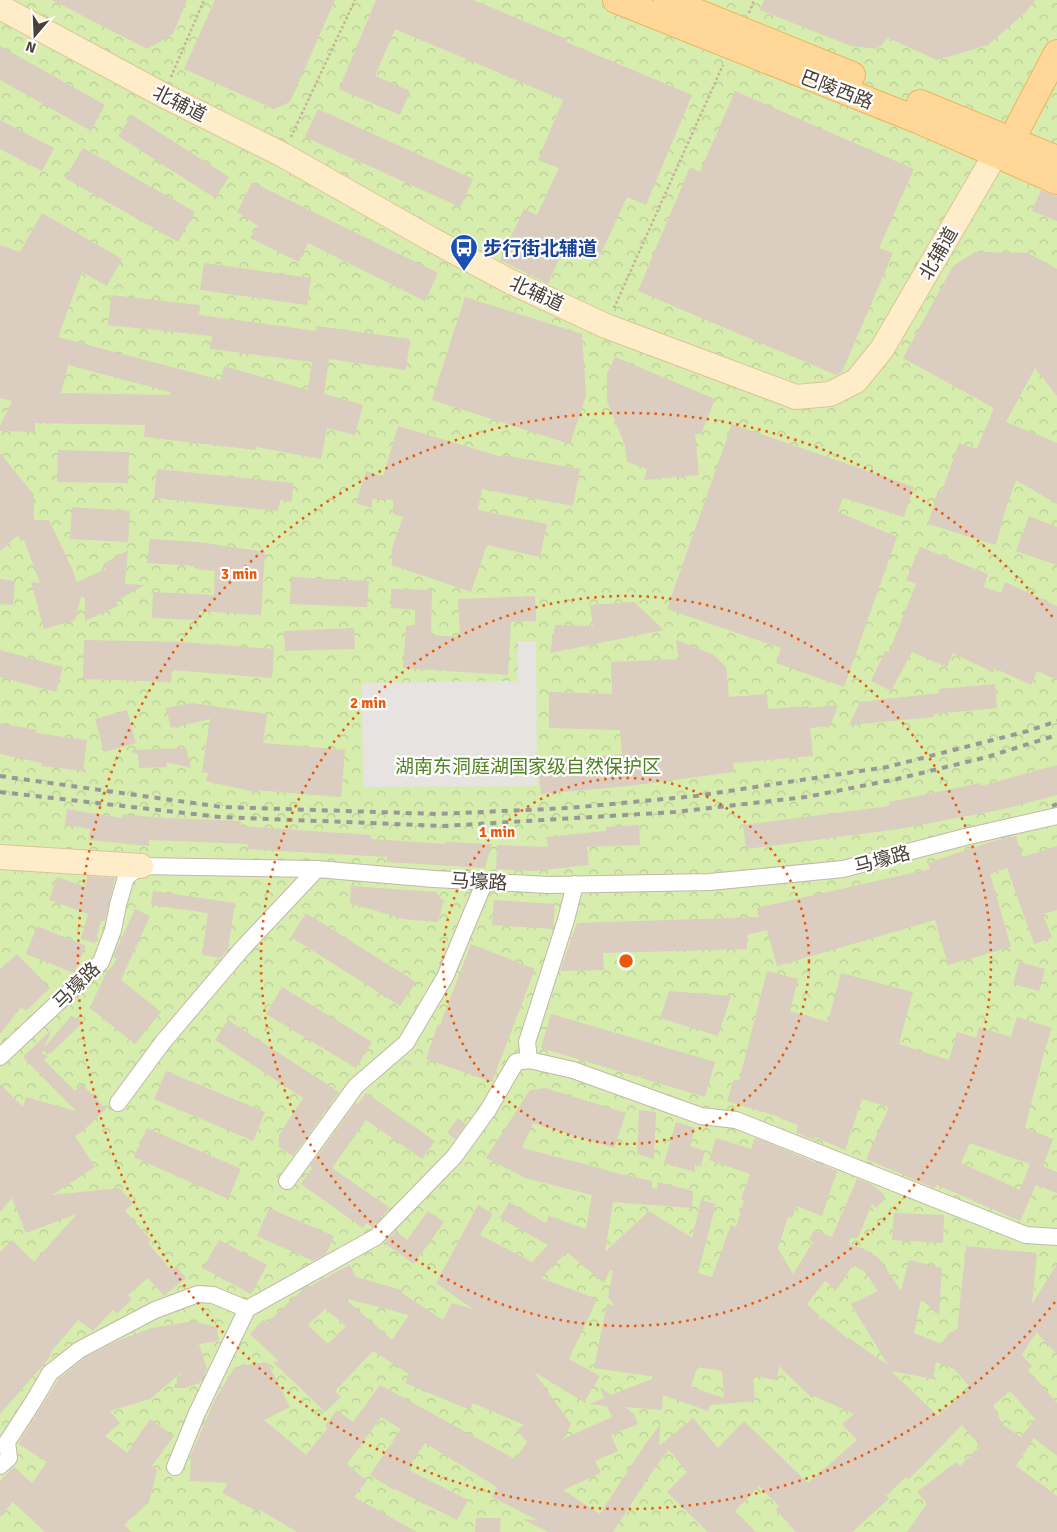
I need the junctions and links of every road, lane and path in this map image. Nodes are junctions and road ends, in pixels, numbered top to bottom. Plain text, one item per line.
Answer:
1 (204, 0) edge
2 (355, 0) edge
3 (616, 0) edge
4 (667, 0) edge
5 (0, 7) edge
6 (731, 47) junction
7 (1057, 53) edge
8 (163, 95) junction
9 (1003, 147) junction
10 (283, 155) junction
11 (1057, 158) edge
12 (1057, 182) edge
13 (606, 326) junction
14 (1057, 816) edge
15 (0, 857) edge
16 (141, 866) junction
17 (317, 869) junction
18 (485, 881) junction
19 (575, 884) junction
20 (0, 1058) edge
21 (529, 1060) junction
22 (118, 1103) dead end
23 (287, 1180) dead end
24 (1057, 1237) edge
25 (247, 1309) junction
26 (0, 1466) edge
27 (174, 1467) dead end

1 - 8 path
2 - 10 path
3 - 6 main road, 巴陵西路
4 - 9 main road, 巴陵西路
5 - 8 main road, 北辅道
6 - 9 main road, 巴陵西路
6 - 13 path
7 - 9 main road
8 - 10 main road, 北辅道
9 - 11 main road, 巴陵西路
9 - 12 main road, 巴陵西路
9 - 13 main road, 北辅道
10 - 13 main road, 北辅道
14 - 19 street, 马壕路
15 - 16 main road
16 - 17 street, 马壕路
16 - 20 street, 马壕路
17 - 18 street, 马壕路
17 - 22 street
18 - 19 street, 马壕路
18 - 23 street
19 - 21 street
21 - 24 street
21 - 25 street
25 - 26 street
25 - 27 street

